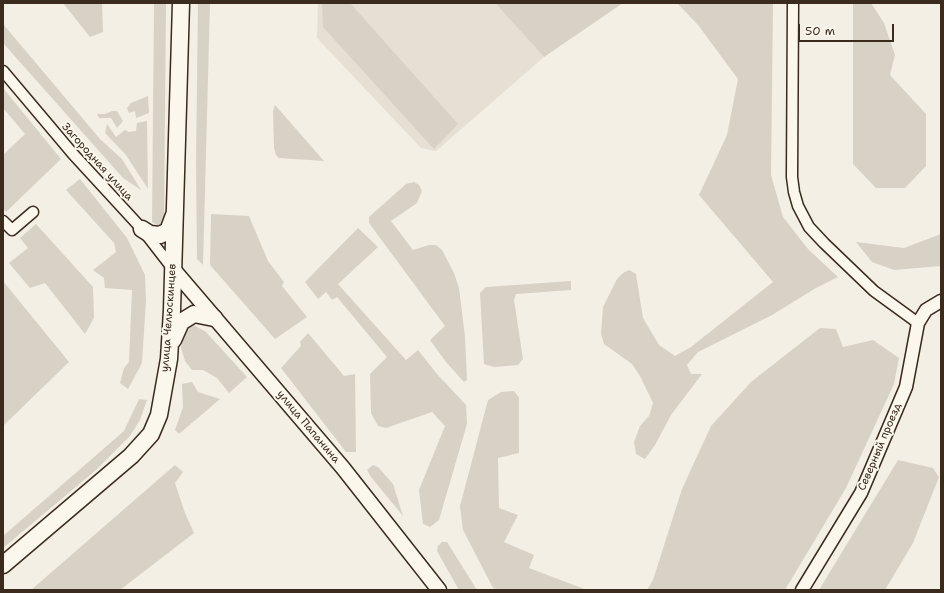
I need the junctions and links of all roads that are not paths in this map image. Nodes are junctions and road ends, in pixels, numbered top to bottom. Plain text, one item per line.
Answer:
1 (181, 3) edge
2 (793, 3) edge
3 (3, 71) edge
4 (33, 212) dead end
5 (175, 212) junction
6 (3, 221) edge
7 (142, 229) junction
8 (173, 269) junction
9 (941, 301) edge
10 (214, 318) junction
11 (918, 323) junction
12 (169, 359) junction
13 (3, 565) edge
14 (439, 590) edge
15 (802, 590) edge

1 - 5 main road, улица Челюскинцев
2 - 11 street
3 - 7 street, Загородная улица
4 - 6 street
5 - 7 main road
5 - 8 main road, улица Челюскинцев
7 - 8 street, Загородная улица
8 - 10 main road, улица Папанина
8 - 12 main road, улица Челюскинцев
9 - 11 street, Северный проезд
10 - 12 main road
10 - 14 main road, улица Папанина
11 - 15 street, Северный проезд
12 - 13 main road, улица Челюскинцев

